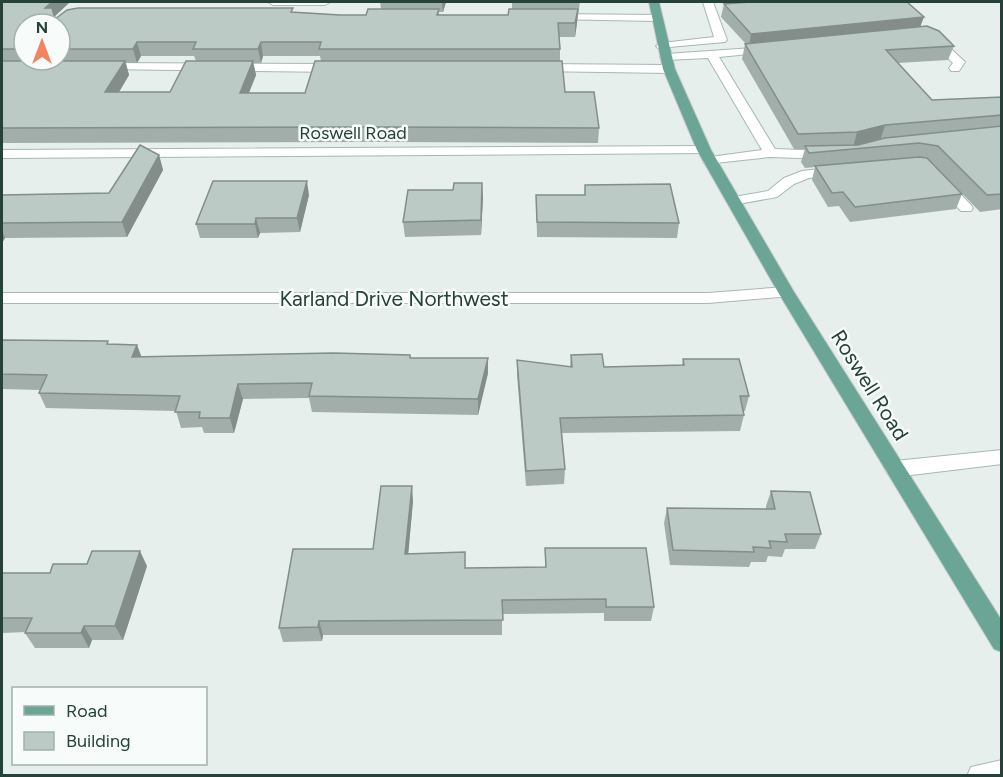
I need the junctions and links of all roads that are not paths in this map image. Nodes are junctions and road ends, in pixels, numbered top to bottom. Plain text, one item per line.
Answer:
1 (273, 2) edge
2 (325, 2) edge
3 (708, 2) edge
4 (655, 10) edge
5 (538, 17) edge
6 (924, 35) edge
7 (783, 49) edge
8 (713, 56) junction
9 (666, 57) junction
10 (95, 67) edge
11 (355, 68) edge
12 (521, 68) edge
13 (955, 68) dead end
14 (770, 153) junction
15 (2, 154) edge
16 (842, 154) edge
17 (707, 155) junction
18 (853, 170) edge
19 (935, 176) edge
20 (733, 201) junction
21 (966, 208) dead end
22 (786, 292) junction
23 (2, 298) edge
24 (1002, 457) edge
25 (895, 469) junction
26 (1002, 642) edge
27 (1002, 773) edge
28 (980, 776) edge

1 - 2 street
3 - 9 street
4 - 5 street
4 - 9 main road, Roswell Road
6 - 13 street
7 - 8 street
8 - 9 street
8 - 14 street
9 - 12 street
9 - 17 main road, Roswell Road
10 - 11 street
14 - 16 street
14 - 17 street
15 - 17 street, Roswell Road
17 - 20 main road, Roswell Road
18 - 20 street
19 - 21 street
20 - 22 main road, Roswell Road
22 - 23 street, Karland Drive Northwest
22 - 25 main road, Roswell Road
24 - 25 street
25 - 26 main road, Roswell Road
27 - 28 street

